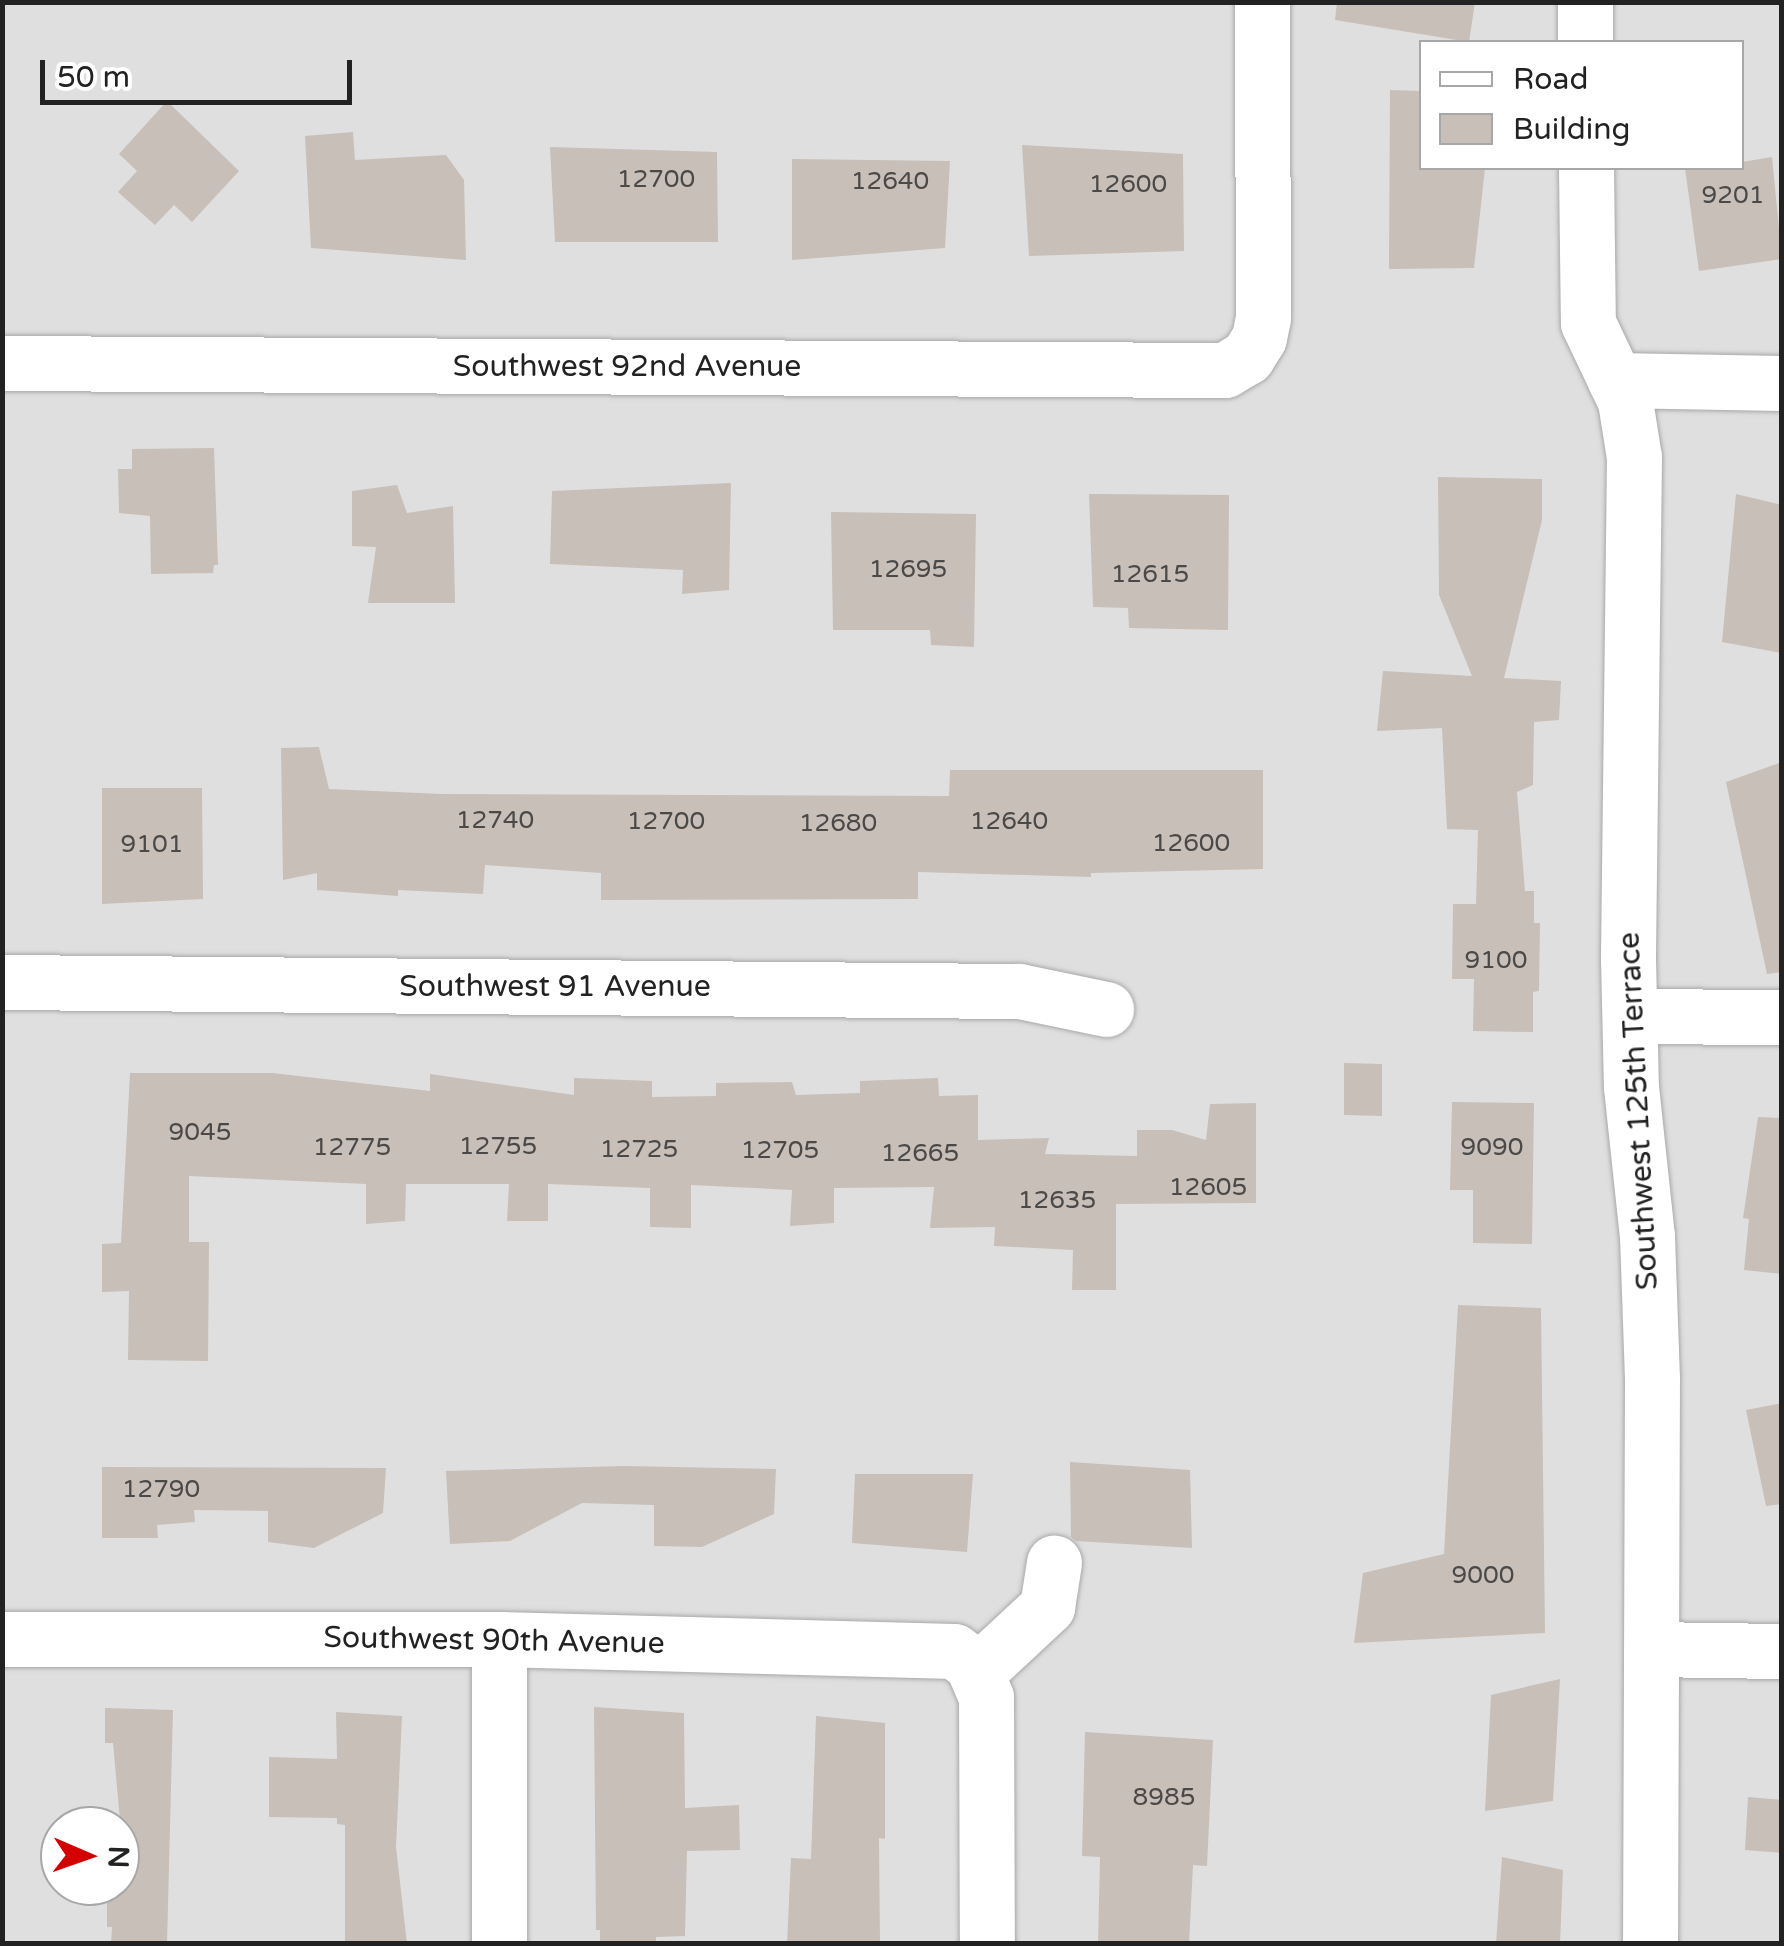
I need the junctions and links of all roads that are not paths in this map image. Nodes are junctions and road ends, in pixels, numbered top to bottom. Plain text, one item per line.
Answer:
1 (1262, 2) edge
2 (1585, 2) edge
3 (1585, 40) edge
4 (1586, 170) edge
5 (2, 363) edge
6 (1616, 380) junction
7 (1782, 383) edge
8 (2, 982) edge
9 (1106, 1008) dead end
10 (1630, 1016) junction
11 (1782, 1017) edge
12 (1054, 1563) dead end
13 (2, 1639) edge
14 (499, 1639) junction
15 (1651, 1649) junction
16 (1782, 1650) edge
17 (977, 1672) junction
18 (499, 1944) edge
19 (986, 1944) edge
20 (1650, 1944) edge

1 - 5 street, Southwest 92nd Avenue
2 - 3 street
4 - 6 street, Southwest 125th Terrace
6 - 7 street
6 - 10 street, Southwest 125th Terrace
8 - 9 street, Southwest 91 Avenue
10 - 11 street
10 - 15 street, Southwest 125th Terrace
12 - 17 street
13 - 14 street, Southwest 90th Avenue
14 - 17 street, Southwest 90th Avenue
14 - 18 street
15 - 16 street
15 - 20 street, Southwest 125th Terrace
17 - 19 street

